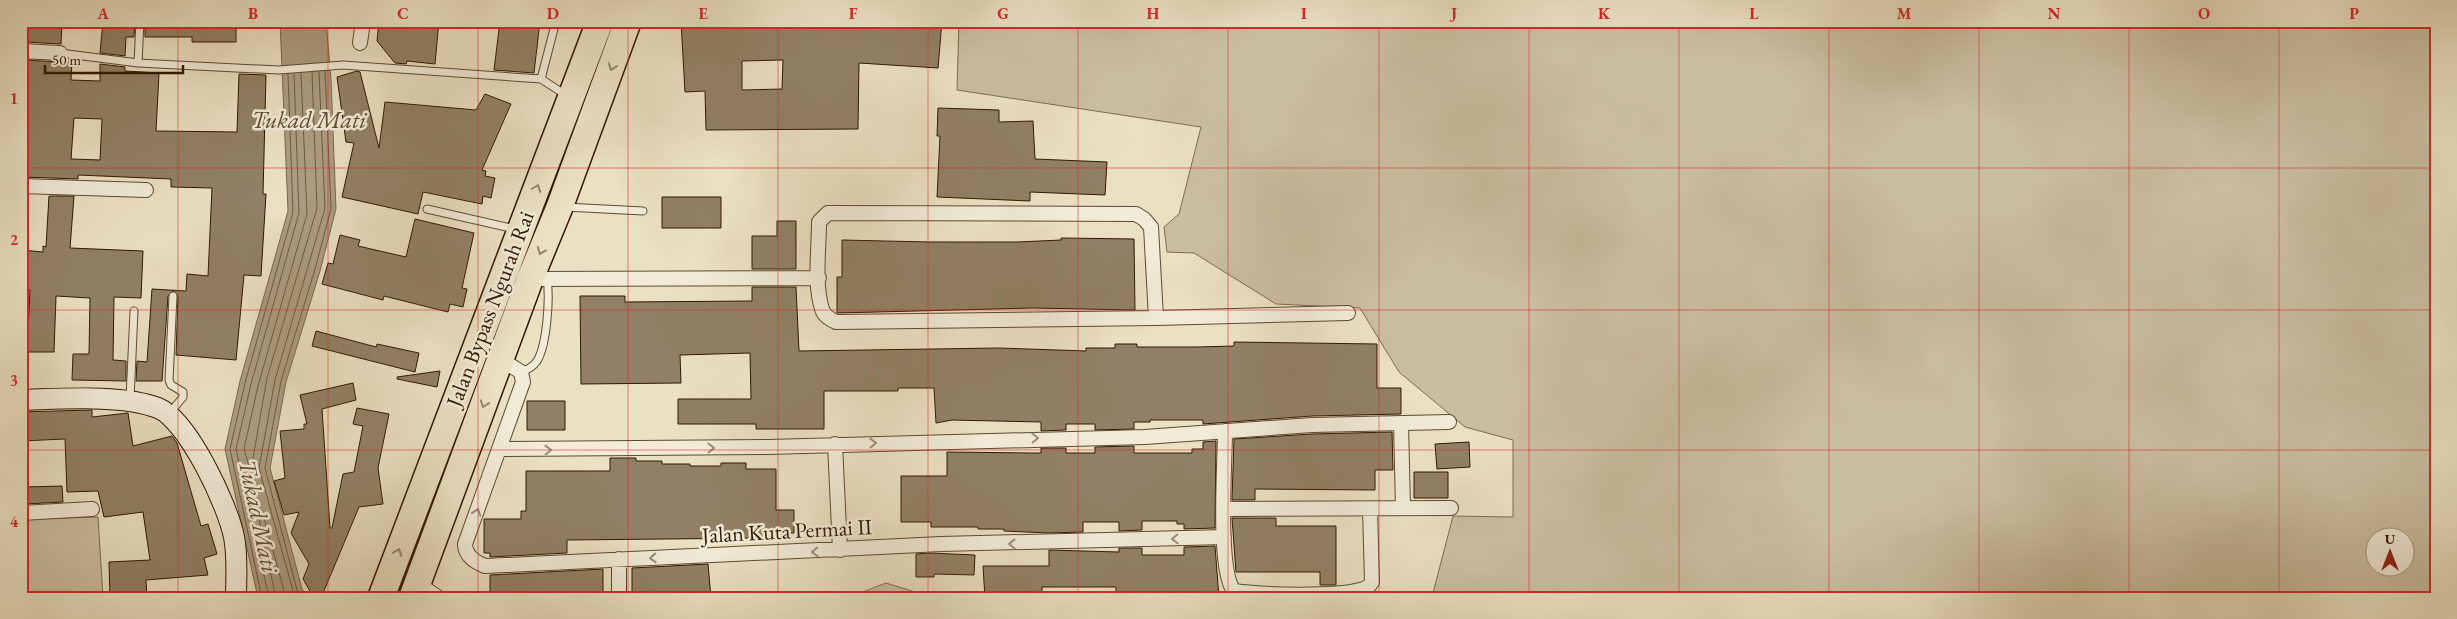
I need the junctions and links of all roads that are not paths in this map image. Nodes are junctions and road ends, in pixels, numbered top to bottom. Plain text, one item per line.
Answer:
1 (140, 21) edge
2 (362, 21) edge
3 (556, 21) edge
4 (628, 21) edge
5 (598, 22) edge
6 (360, 43) dead end
7 (21, 51) edge
8 (60, 53) joint
9 (138, 63) junction
10 (541, 79) junction
11 (571, 98) junction
12 (21, 186) edge
13 (146, 190) dead end
14 (560, 206) junction
15 (428, 209) dead end
16 (643, 211) dead end
17 (520, 230) junction
18 (819, 278) junction
19 (538, 279) junction
20 (173, 296) dead end
21 (134, 310) dead end
22 (1348, 313) dead end
23 (1156, 318) junction
24 (511, 366) junction
25 (21, 400) edge
26 (130, 402) junction
27 (169, 415) junction
28 (1449, 422) dead end
29 (1401, 424) junction
30 (1225, 431) junction
31 (835, 444) junction
32 (500, 449) junction
33 (1403, 508) junction
34 (1451, 508) dead end
35 (92, 509) dead end
36 (1224, 509) junction
37 (1370, 509) junction
38 (21, 513) edge
39 (1224, 537) junction
40 (840, 550) junction
41 (618, 559) junction
42 (415, 591) edge
43 (236, 598) edge
44 (381, 598) edge
45 (439, 598) edge
46 (619, 598) edge

1 - 9 lane
2 - 6 street
3 - 10 lane
4 -> 14 highway, Jalan Bypass Ngurah Rai
5 - 11 highway, Jalan Bypass Ngurah Rai
7 - 8 street
8 - 9 lane
9 - 10 lane
10 - 11 lane
17 -> 11 highway, Jalan Bypass Ngurah Rai
12 - 13 street
14 - 16 lane
14 -> 19 highway, Jalan Bypass Ngurah Rai
15 - 17 lane
44 -> 17 highway, Jalan Bypass Ngurah Rai
18 - 19 street
18 - 23 street
18 - 23 street
19 - 24 highway, Jalan Bypass Ngurah Rai
19 - 24 lane
20 - 27 lane
21 - 26 lane
22 - 23 street
24 - 32 street, Jalan Kuta Permai II
24 -> 42 highway, Jalan Bypass Ngurah Rai
25 - 26 street
26 - 27 street
27 - 43 street
28 - 29 street
29 - 30 street
29 - 33 street
31 -> 30 street
30 - 36 street
32 -> 31 street
31 - 40 street
41 -> 32 street, Jalan Kuta Permai II
33 - 34 street
33 - 37 street
35 - 38 street
36 - 37 street
36 - 39 street
37 - 39 street
39 -> 40 street, Jalan Kuta Permai II
40 -> 41 street, Jalan Kuta Permai II
41 - 46 street
42 - 45 street

